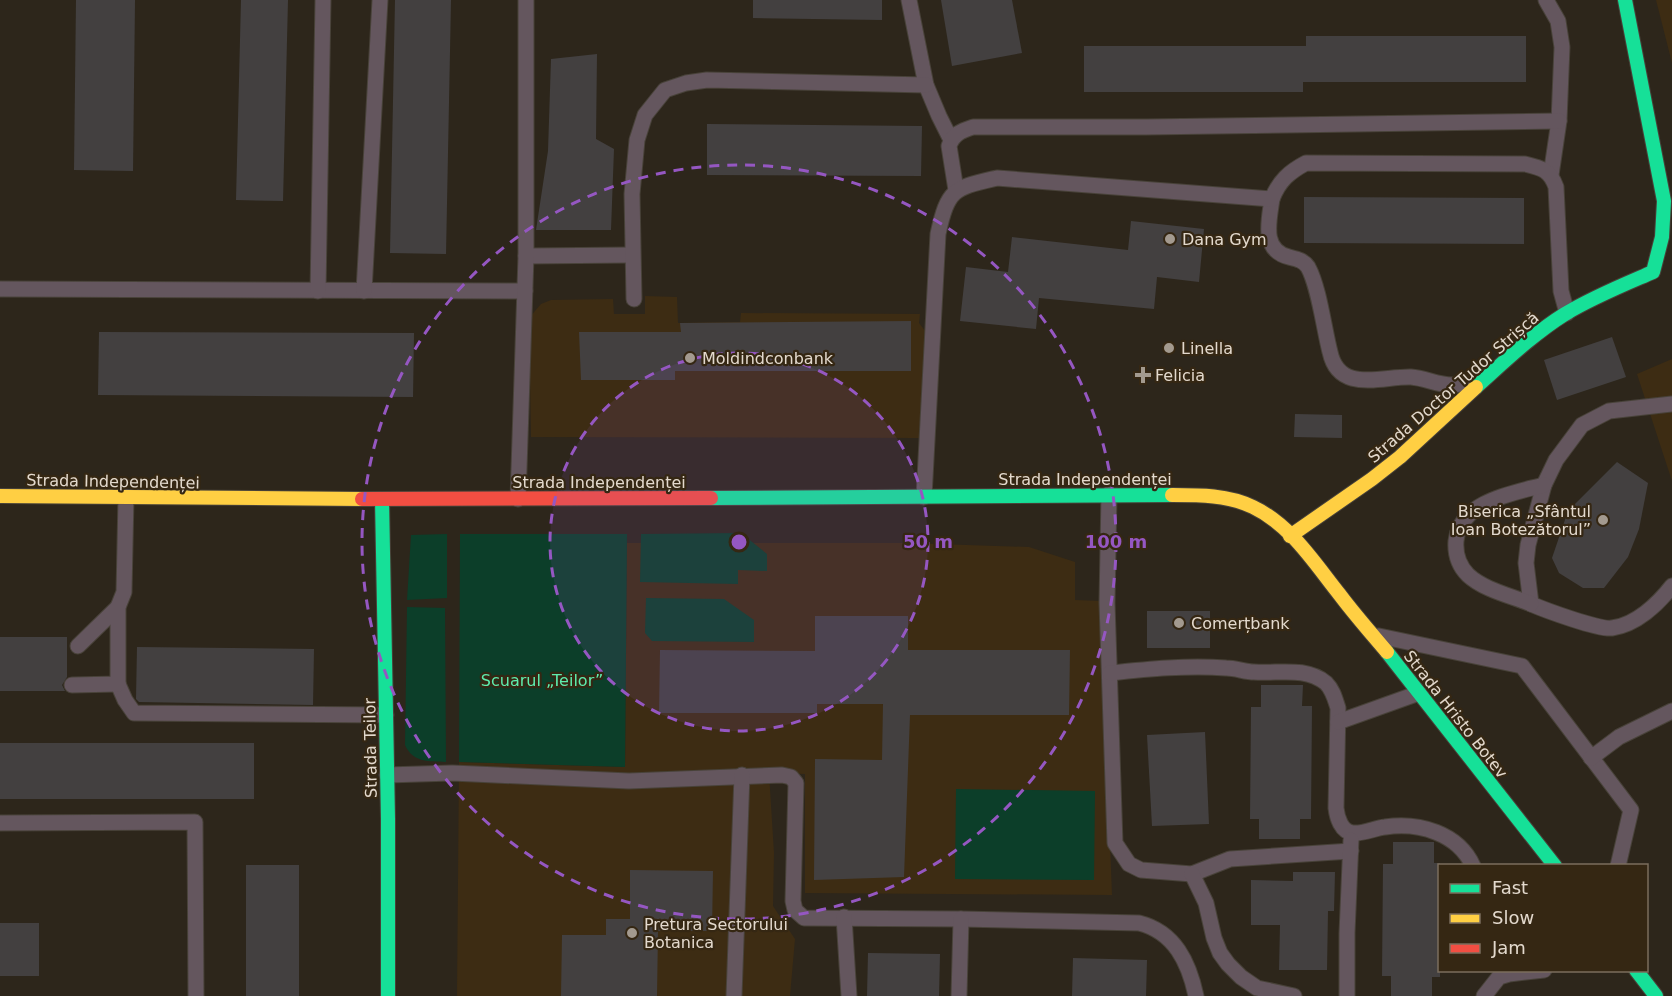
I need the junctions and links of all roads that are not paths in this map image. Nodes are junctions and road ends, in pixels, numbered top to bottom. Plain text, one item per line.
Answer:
1 (323, 0) edge
2 (381, 0) edge
3 (526, 0) edge
4 (909, 0) edge
5 (1546, 0) edge
6 (1625, 0) edge
7 (926, 85) junction
8 (1559, 121) junction
9 (951, 140) junction
10 (1551, 175) junction
11 (956, 190) junction
12 (1272, 200) junction
13 (632, 255) junction
14 (526, 256) junction
15 (0, 289) edge
16 (318, 291) junction
17 (364, 291) junction
18 (525, 291) junction
19 (634, 299) dead end
20 (1567, 313) junction
21 (1479, 385) junction
22 (1672, 404) edge
23 (1544, 485) junction
24 (1109, 494) junction
25 (0, 496) edge
26 (126, 497) junction
27 (924, 497) junction
28 (382, 499) junction
29 (518, 499) junction
30 (1290, 536) junction
31 (1672, 586) edge
32 (1531, 604) junction
33 (118, 607) junction
34 (1372, 634) junction
35 (78, 646) dead end
36 (1110, 673) junction
37 (118, 684) junction
38 (72, 685) dead end
39 (1419, 693) junction
40 (1672, 711) edge
41 (386, 715) junction
42 (1338, 722) junction
43 (1591, 758) junction
44 (387, 775) junction
45 (742, 775) junction
46 (0, 823) edge
47 (1352, 833) junction
48 (1351, 850) junction
49 (1472, 864) edge
50 (1553, 864) edge
51 (1618, 864) edge
52 (1192, 874) junction
53 (844, 917) junction
54 (961, 919) junction
55 (1520, 972) edge
56 (1638, 972) edge
57 (1496, 974) edge
58 (196, 996) edge
59 (388, 996) edge
60 (734, 996) edge
61 (849, 996) edge
62 (959, 996) edge
63 (1196, 996) edge
64 (1294, 996) edge
65 (1347, 996) edge
66 (1484, 996) edge
67 (1656, 996) edge

1 - 16 lane
2 - 17 lane
3 - 14 lane
4 - 7 lane
5 - 8 lane
6 - 20 main road, Strada Doctor Tudor Strișcă
7 - 9 lane
7 - 13 lane
8 - 9 lane
8 - 10 lane
9 - 11 lane
10 - 12 lane
10 - 20 lane
11 - 12 lane
11 - 27 lane
12 - 21 lane
13 - 14 lane
13 - 19 lane
14 - 18 lane
15 - 16 lane
16 - 17 lane
17 - 18 lane
18 - 29 lane
20 - 21 main road, Strada Doctor Tudor Strișcă
21 - 30 main road, Strada Doctor Tudor Strișcă
22 - 23 lane
23 - 32 lane
23 - 32 lane
24 - 27 main road, Strada Independenței
24 - 30 main road, Strada Independenței
24 - 36 lane
25 - 26 main road, Strada Independenței
26 - 28 main road, Strada Independenței
26 - 33 lane
27 - 29 main road, Strada Independenței
28 - 29 main road, Strada Independenței
28 - 41 main road, Strada Teilor
30 - 34 main road, Strada Hristo Botev
31 - 32 lane
33 - 35 lane
33 - 37 lane
34 - 39 main road, Strada Hristo Botev
34 - 43 lane
36 - 42 lane
36 - 52 lane
37 - 38 lane
37 - 41 lane
39 - 42 lane
39 - 50 main road, Strada Hristo Botev
40 - 43 lane
41 - 44 main road, Strada Teilor
42 - 47 lane
43 - 51 lane
44 - 45 lane
44 - 59 main road, Strada Teilor
45 - 53 lane
45 - 60 lane
46 - 58 lane
47 - 48 lane
47 - 49 lane
48 - 52 lane
48 - 65 lane
52 - 64 lane
53 - 54 lane
53 - 61 lane
54 - 62 lane
54 - 63 lane
55 - 57 lane
56 - 67 main road
57 - 66 lane

